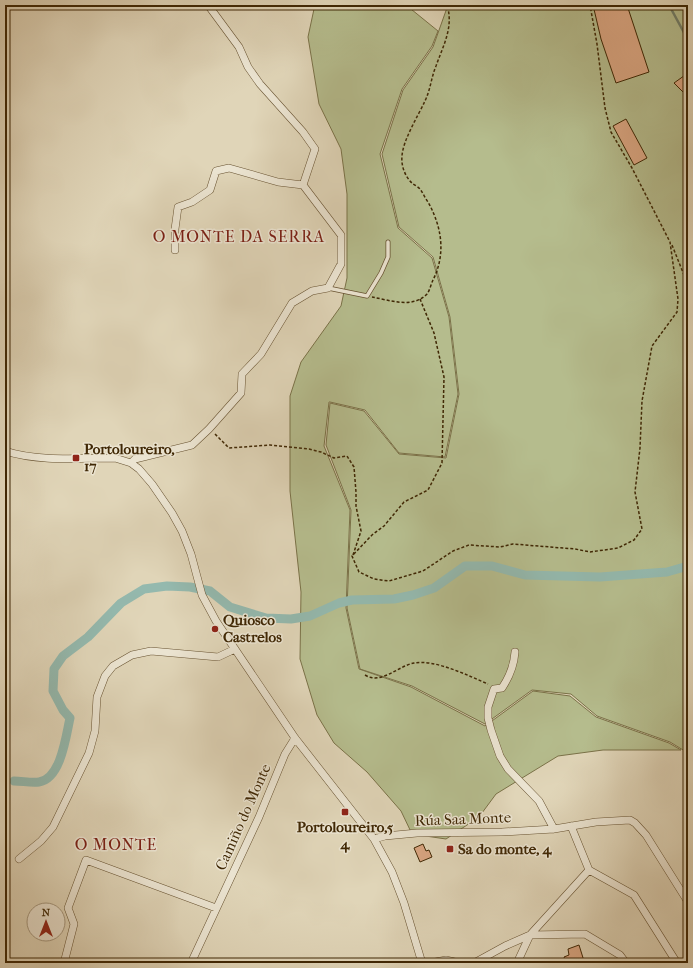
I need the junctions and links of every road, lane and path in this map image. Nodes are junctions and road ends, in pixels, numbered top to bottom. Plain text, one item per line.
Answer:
1 (208, 5) edge
2 (447, 5) edge
3 (590, 5) edge
4 (684, 5) edge
5 (688, 14) edge
6 (303, 185) junction
7 (388, 242) dead end
8 (670, 242) junction
9 (175, 250) dead end
10 (688, 282) edge
11 (328, 288) junction
12 (367, 296) junction
13 (420, 299) junction
14 (209, 429) junction
15 (5, 451) edge
16 (131, 463) junction
17 (352, 556) junction
18 (235, 649) junction
19 (515, 652) dead end
20 (365, 675) dead end
21 (494, 689) junction
22 (295, 738) junction
23 (571, 826) junction
24 (554, 829) junction
25 (374, 839) junction
26 (20, 859) dead end
27 (589, 870) junction
28 (688, 902) edge
29 (216, 908) junction
30 (530, 935) junction
31 (64, 963) edge
32 (191, 963) edge
33 (422, 963) edge
34 (430, 963) edge
35 (459, 963) edge
36 (474, 963) edge
37 (517, 963) edge
38 (626, 963) edge
39 (677, 963) edge

1 - 6 street
2 - 13 path
3 - 8 path
4 - 5 path
6 - 9 street
6 - 11 street
7 - 12 lane
8 - 10 path
8 - 17 path
11 - 12 lane
11 - 14 street
12 - 13 path
13 - 17 path
14 - 16 street
14 - 17 path
15 - 16 street
16 - 18 street
18 - 22 street
18 - 26 street
19 - 21 street
20 - 21 path
21 - 24 street
22 - 25 street
22 - 29 street, Camiño do Monte
23 - 24 street, Rúa Saa Monte
23 - 27 street
23 - 28 street, Rúa Saa Monte
24 - 25 street, Rúa Saa Monte
25 - 33 street
27 - 30 street
27 - 39 street
29 - 31 street
29 - 32 street, Camiño do Monte
30 - 36 street
30 - 37 street
30 - 38 street
34 - 35 street

